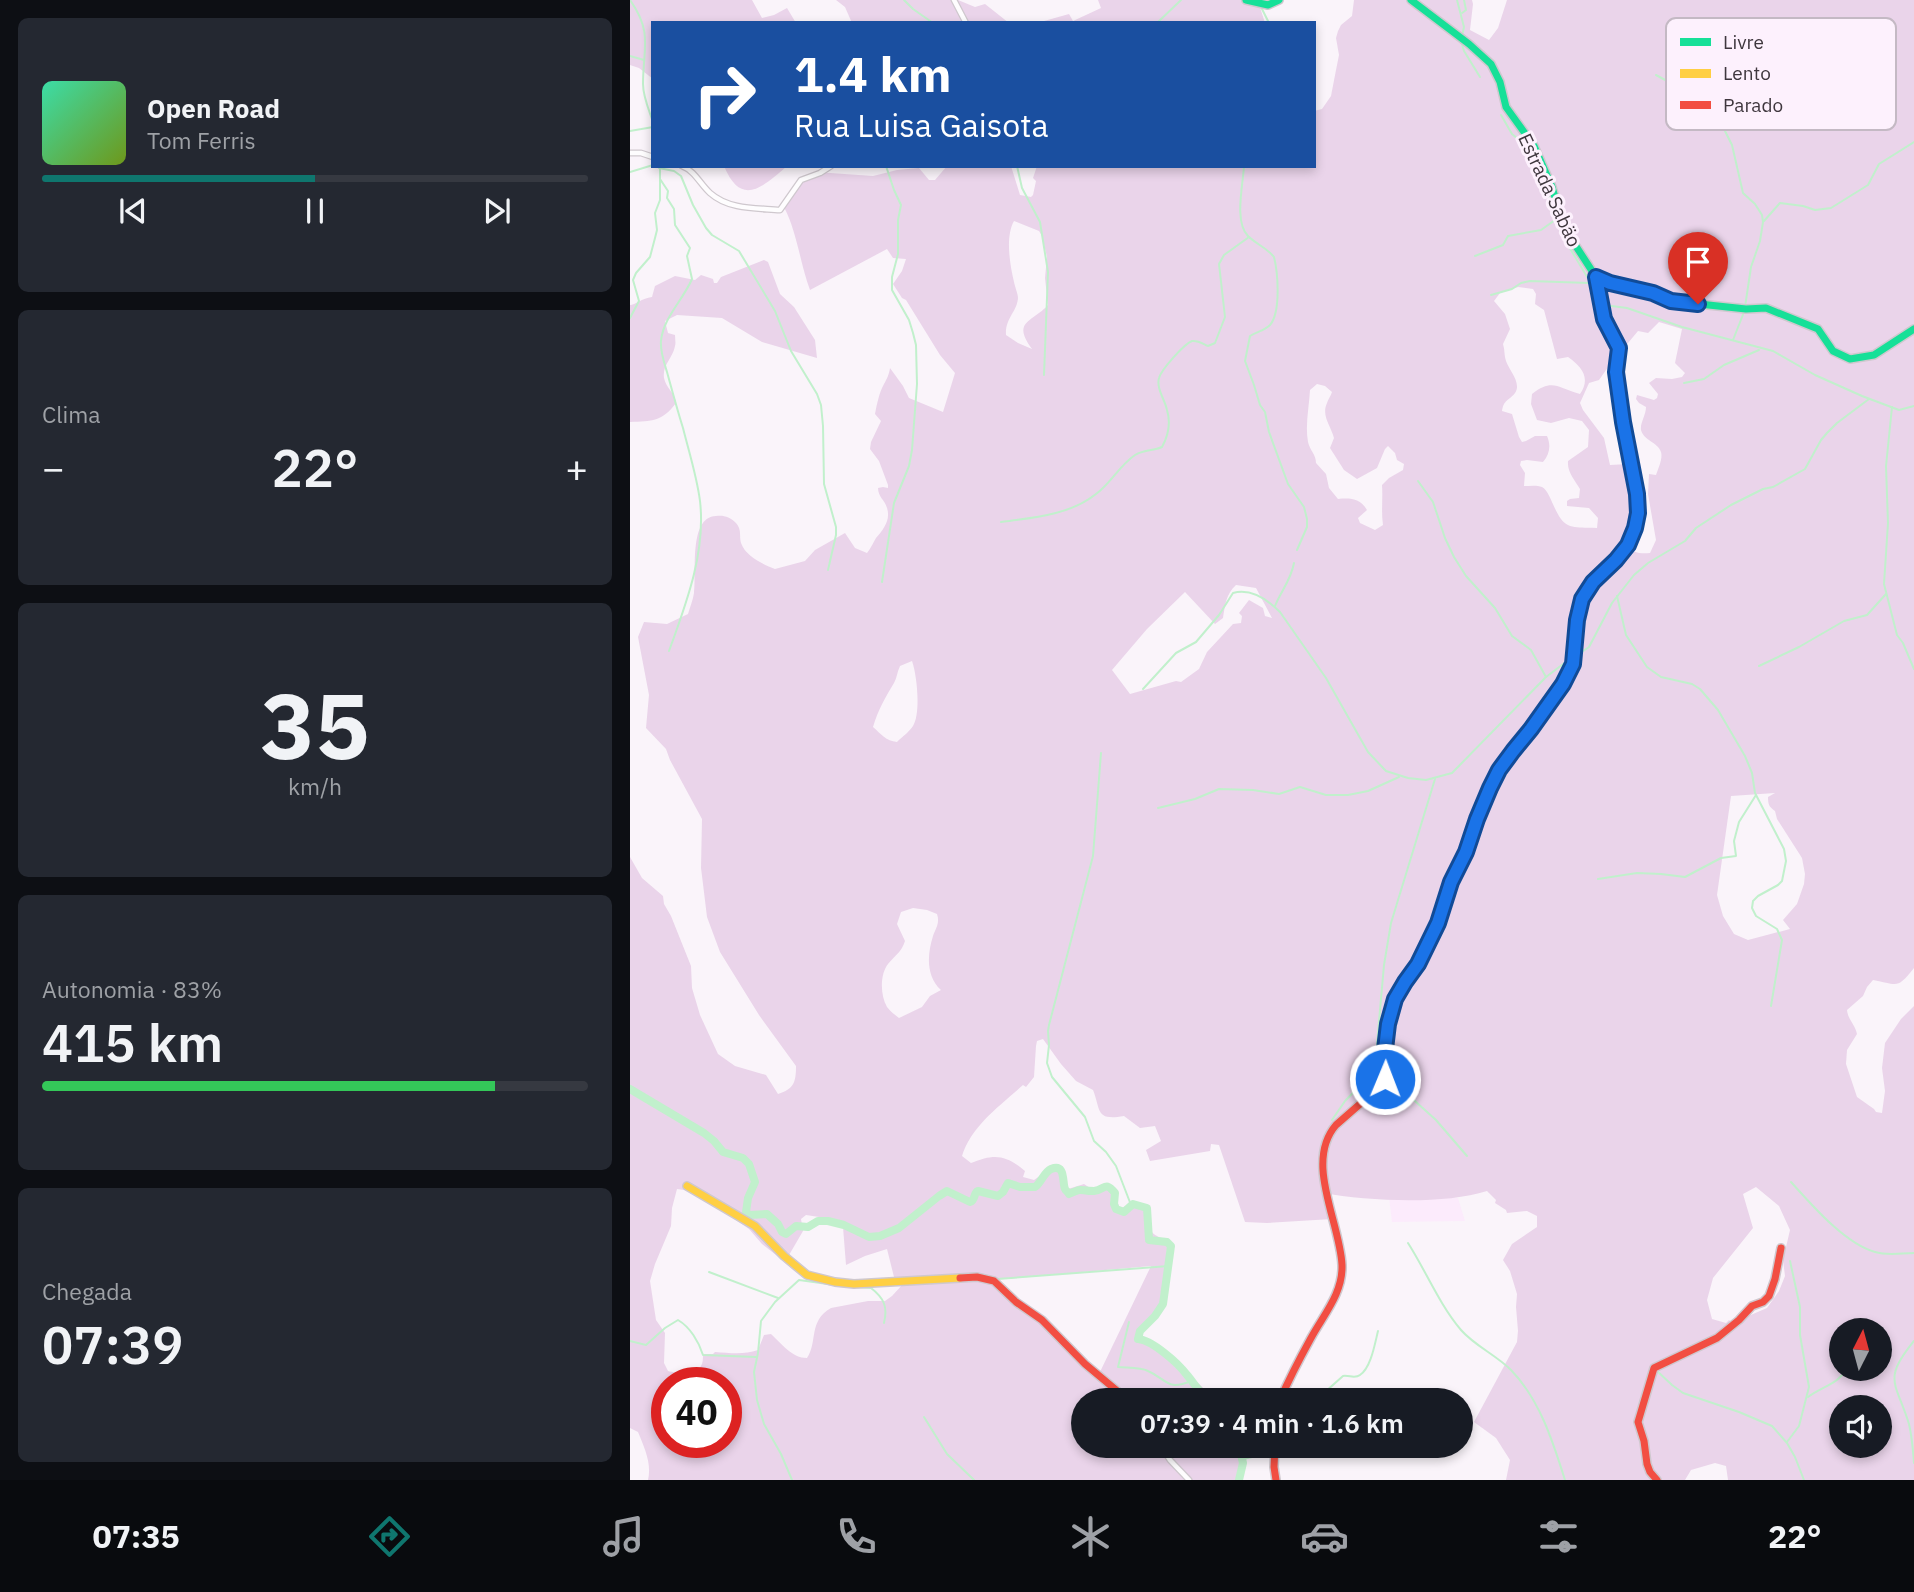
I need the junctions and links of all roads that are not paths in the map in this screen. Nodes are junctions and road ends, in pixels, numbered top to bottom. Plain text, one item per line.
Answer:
1 (954, 0) edge
2 (1246, 0) edge
3 (1279, 0) edge
4 (1411, 0) edge
5 (966, 21) edge
6 (630, 153) edge
7 (651, 156) edge
8 (688, 168) edge
9 (828, 168) edge
10 (1596, 277) junction
11 (1914, 329) edge
12 (687, 1186) dead end
13 (1781, 1248) dead end
14 (1114, 1388) edge
15 (1285, 1388) edge
16 (1169, 1458) edge
17 (1274, 1458) edge
18 (1189, 1480) edge
19 (1276, 1480) edge
20 (1657, 1480) edge

1 - 5 street
2 - 3 street
4 - 10 street, Estrada Sabäo
6 - 7 street
8 - 9 street
10 - 11 street
10 - 15 street, Estrada Sabäo
12 - 14 street
13 - 20 street
16 - 18 street
17 - 19 street

